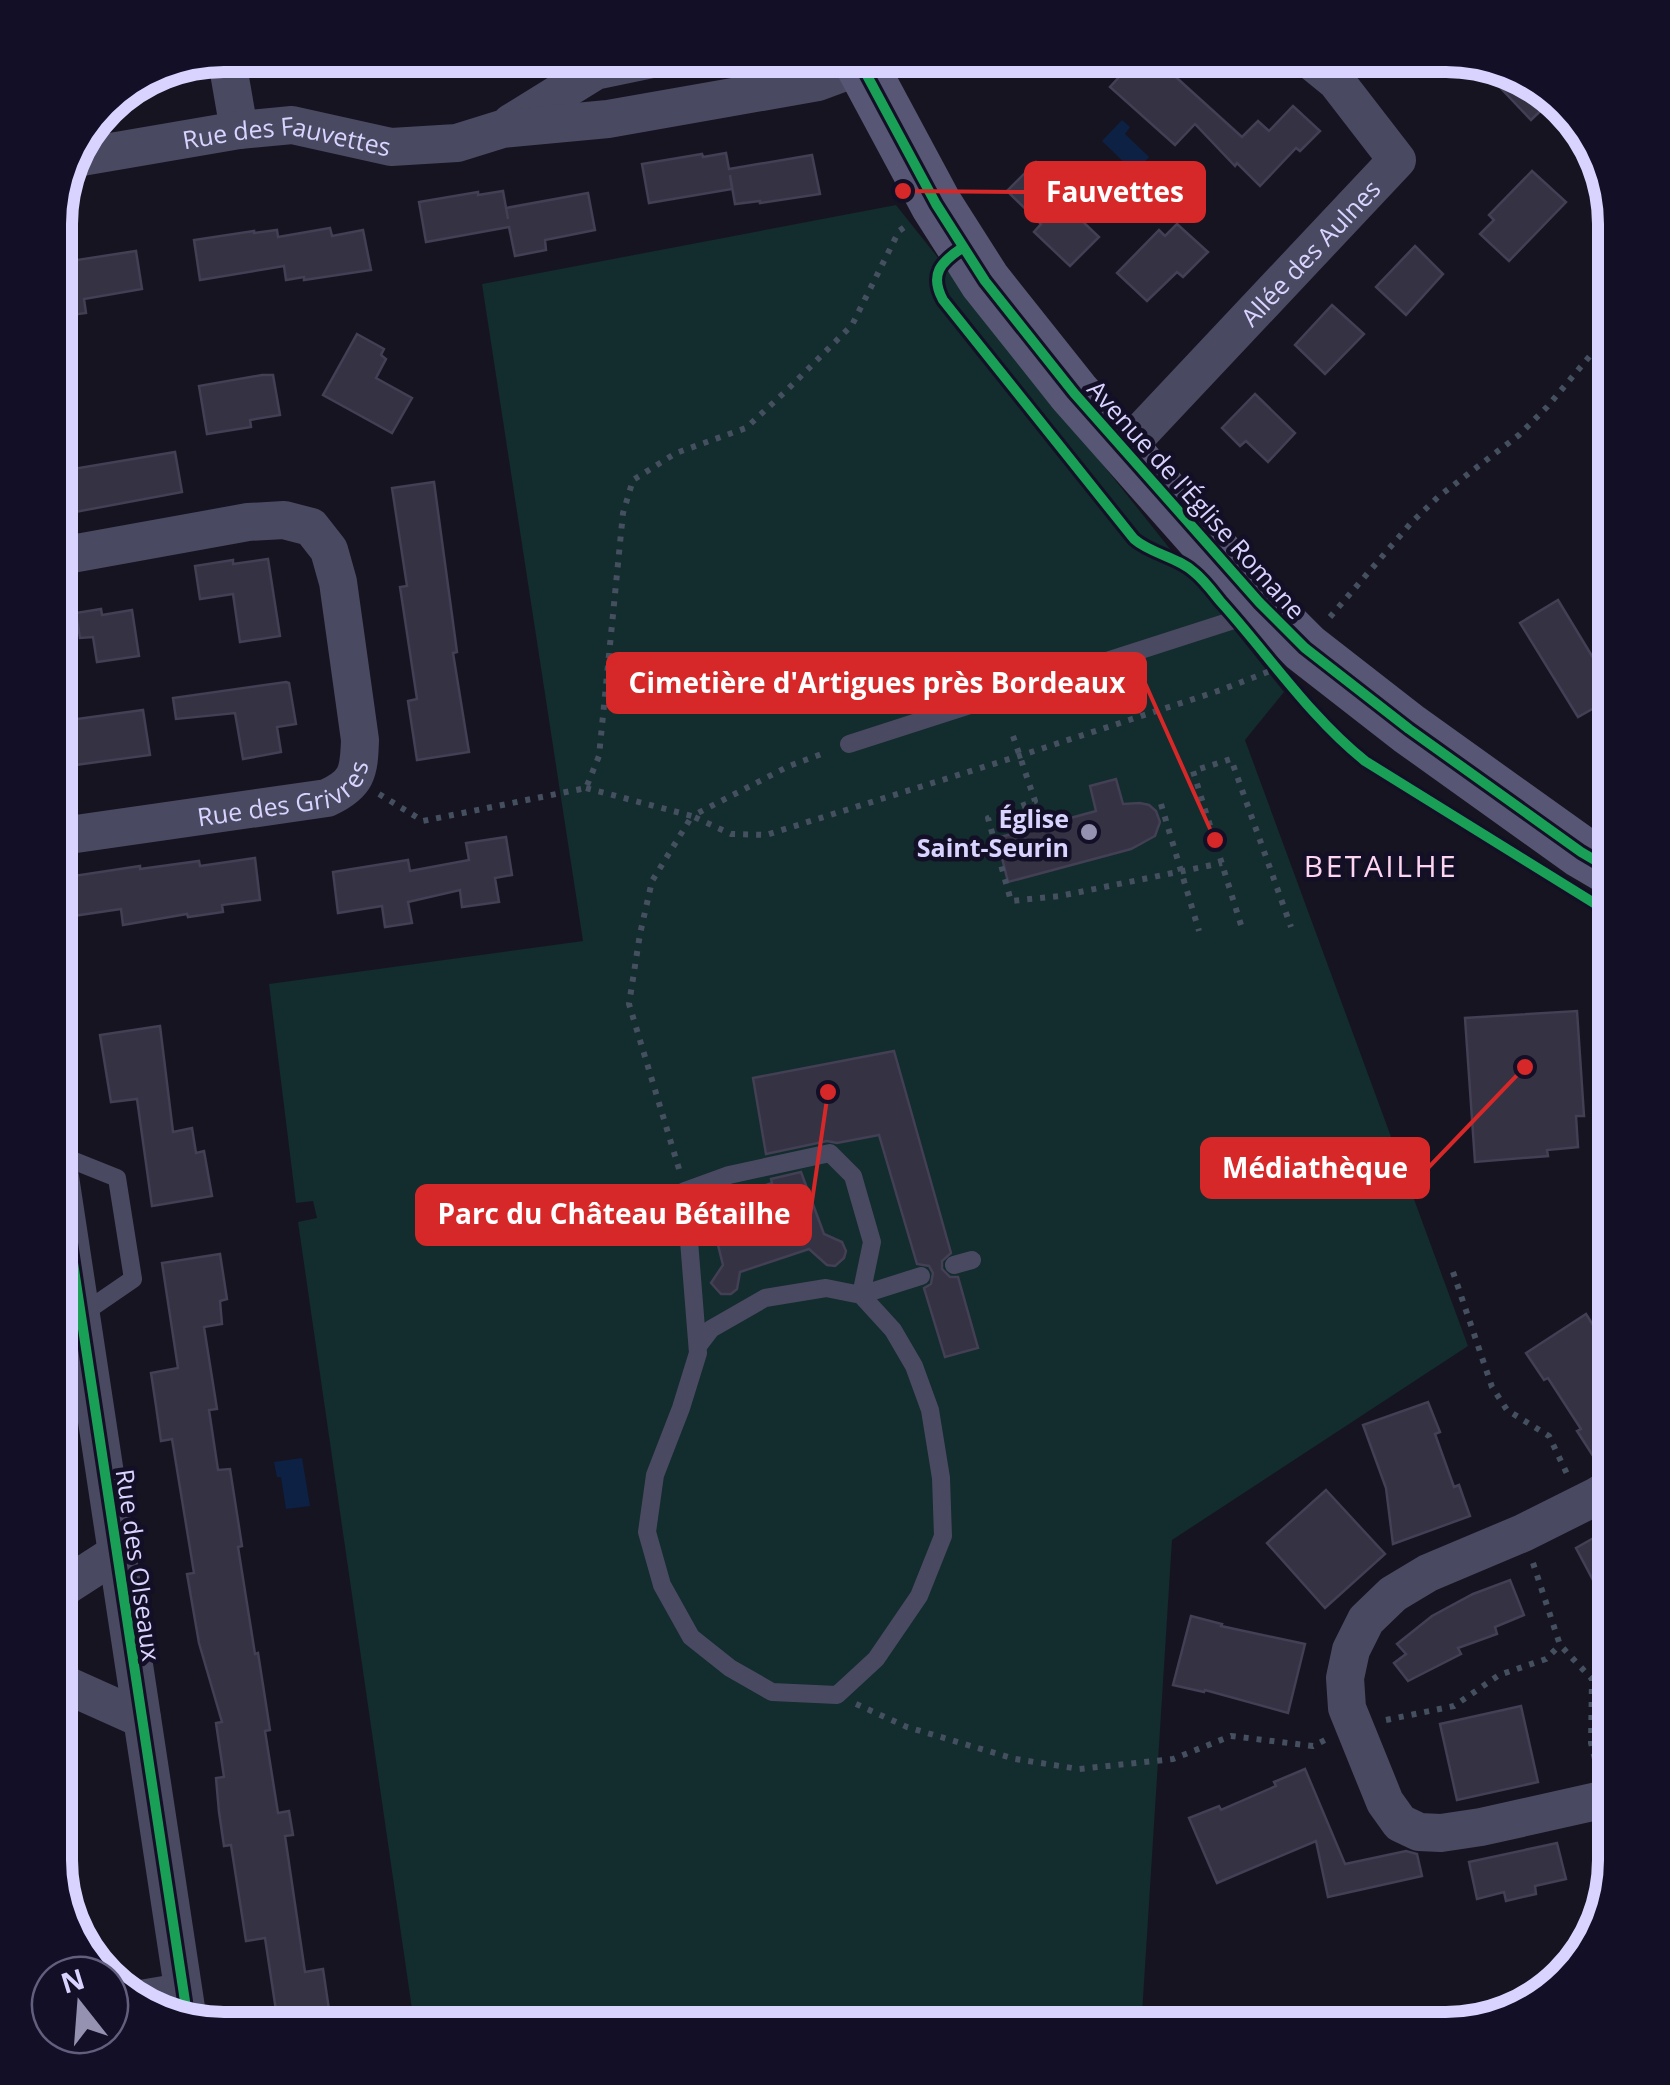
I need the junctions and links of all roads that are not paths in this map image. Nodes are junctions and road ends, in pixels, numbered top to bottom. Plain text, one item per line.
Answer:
1 (229, 72) edge
2 (580, 72) edge
3 (595, 72) edge
4 (837, 72) edge
5 (865, 73) edge
6 (1325, 73) edge
7 (608, 119) junction
8 (502, 129) junction
9 (239, 130) junction
10 (89, 156) edge
11 (1125, 449) junction
12 (73, 554) edge
13 (1248, 610) junction
14 (850, 744) road end
15 (73, 835) edge
16 (1598, 862) edge
17 (72, 1157) edge
18 (920, 1276) dead end
19 (72, 1292) edge
20 (72, 1294) edge
21 (862, 1295) junction
22 (698, 1346) junction
23 (1598, 1494) edge
24 (117, 1553) junction
25 (72, 1582) edge
26 (72, 1688) edge
27 (142, 1719) junction
28 (1598, 1801) edge
29 (185, 2007) edge

1 - 9 street
2 - 8 street, Rue des Fauvettes
3 - 7 street
4 - 7 street, Rue des Fauvettes
5 - 11 street, Avenue de l'Église Romane
6 - 11 street, Allée des Aulnes
7 - 8 street, Rue des Fauvettes
8 - 9 street, Rue des Fauvettes
9 - 10 street, Rue des Fauvettes
11 - 13 street, Avenue de l'Église Romane
12 - 15 street, Rue des Grivres
13 - 14 lane
13 - 16 street, Avenue de l'Église Romane
17 - 19 lane
18 - 21 lane
20 - 24 street, Rue des OIseaux
21 - 22 lane
21 - 22 lane
21 - 22 lane
23 - 28 street
24 - 25 street
24 - 27 street, Rue des OIseaux
26 - 27 street
27 - 29 street, Rue des OIseaux

